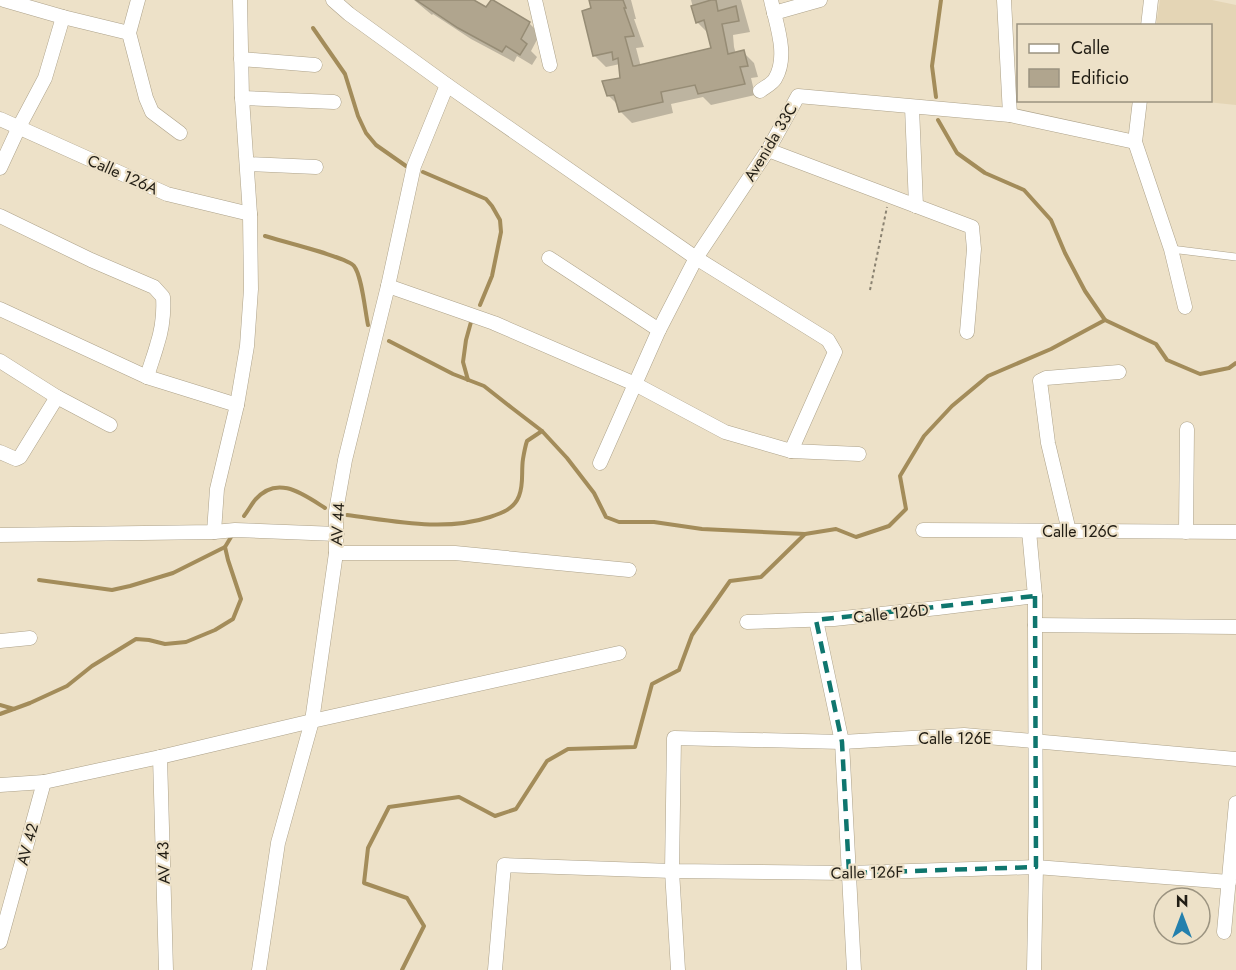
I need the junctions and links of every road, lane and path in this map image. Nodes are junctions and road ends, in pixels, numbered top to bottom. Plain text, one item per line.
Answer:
1 (4, 0) edge
2 (138, 0) edge
3 (240, 0) edge
4 (333, 0) edge
5 (820, 0) edge
6 (1004, 0) edge
7 (1151, 0) edge
8 (533, 2) edge
9 (772, 6) edge
10 (63, 17) junction
11 (1148, 24) edge
12 (129, 33) junction
13 (241, 59) junction
14 (550, 65) dead end
15 (315, 66) dead end
16 (447, 85) junction
17 (760, 91) dead end
18 (242, 98) junction
19 (334, 102) dead end
20 (1140, 102) edge
21 (912, 107) junction
22 (1010, 115) junction
23 (0, 119) edge
24 (19, 127) junction
25 (180, 134) dead end
26 (1135, 142) junction
27 (768, 150) junction
28 (247, 164) junction
29 (316, 167) dead end
30 (0, 168) edge
31 (889, 196) junction
32 (916, 206) junction
33 (250, 214) junction
34 (0, 216) edge
35 (1171, 249) junction
36 (1236, 257) edge
37 (549, 258) dead end
38 (696, 258) junction
39 (388, 286) junction
40 (870, 290) dead end
41 (1185, 307) dead end
42 (2, 315) edge
43 (659, 330) junction
44 (966, 332) dead end
45 (0, 361) edge
46 (1119, 372) dead end
47 (147, 377) junction
48 (635, 384) junction
49 (57, 397) junction
50 (237, 405) junction
51 (110, 425) dead end
52 (1187, 429) dead end
53 (791, 451) junction
54 (0, 452) edge
55 (859, 454) dead end
56 (600, 463) dead end
57 (923, 530) dead end
58 (1029, 531) junction
59 (1070, 531) junction
60 (214, 532) junction
61 (1186, 532) junction
62 (1236, 532) edge
63 (337, 534) junction
64 (0, 535) edge
65 (336, 553) junction
66 (629, 570) dead end
67 (1035, 596) junction
68 (816, 620) junction
69 (747, 622) dead end
70 (1035, 625) junction
71 (1236, 627) edge
72 (30, 639) dead end
73 (0, 641) edge
74 (619, 653) dead end
75 (312, 721) junction
76 (842, 742) junction
77 (1036, 742) junction
78 (160, 757) junction
79 (1236, 759) edge
80 (44, 782) junction
81 (0, 785) edge
82 (1236, 802) edge
83 (1036, 867) junction
84 (672, 871) junction
85 (849, 873) junction
86 (1229, 882) junction
87 (1224, 932) dead end
88 (0, 942) edge
89 (166, 970) edge
90 (259, 970) edge
91 (495, 970) edge
92 (678, 970) edge
93 (854, 970) edge
94 (1034, 970) edge

1 - 10 street
2 - 12 street
3 - 13 street
4 - 16 street
5 - 9 street
6 - 22 street
7 - 11 street
8 - 14 street
9 - 17 street
10 - 12 street
10 - 24 street
12 - 25 street
13 - 15 street
13 - 18 street
16 - 38 street
16 - 39 street, AV 44
18 - 19 street
18 - 28 street
20 - 26 street
21 - 22 street, Avenida 33C
21 - 27 street, Avenida 33C
21 - 32 street
22 - 26 street, Avenida 33C
23 - 24 street, Calle 126A
24 - 30 street
24 - 33 street, Calle 126A
26 - 35 street
27 - 31 street
27 - 38 street, Avenida 33C
28 - 29 street
28 - 33 street
31 - 32 street
31 - 40 path
32 - 44 street
33 - 50 street
34 - 47 street
35 - 36 lane
35 - 41 street
37 - 43 street
38 - 43 street, Avenida 33C
38 - 53 street
39 - 48 street
39 - 63 street, AV 44
42 - 47 street
43 - 48 street, Avenida 33C
45 - 49 street
46 - 59 street
47 - 50 street
48 - 53 street
48 - 56 street, Avenida 33C
49 - 51 street
49 - 54 street
50 - 60 street
52 - 61 street
53 - 55 street
57 - 58 street, Calle 126C
58 - 59 street, Calle 126C
58 - 67 street
59 - 61 street, Calle 126C
60 - 63 street
60 - 64 street
61 - 62 street, Calle 126C
63 - 65 street, AV 44
65 - 66 street
65 - 75 street, AV 44
67 - 68 street, Calle 126D
67 - 70 street
68 - 69 street, Calle 126D
68 - 76 street
70 - 71 street
70 - 77 street
72 - 73 street
74 - 75 street
75 - 78 street
75 - 90 street, AV 44
76 - 77 street, Calle 126E
76 - 84 street, Calle 126E
76 - 85 street
77 - 79 street, Calle 126E
77 - 83 street
78 - 80 street
78 - 89 street, AV 43
80 - 81 street
80 - 88 street, AV 42
82 - 86 street
83 - 85 street, Calle 126F
83 - 86 street, Calle 126F
83 - 94 street
84 - 85 street, Calle 126F
84 - 91 street, Calle 126F
84 - 92 street
85 - 93 street
86 - 87 street

